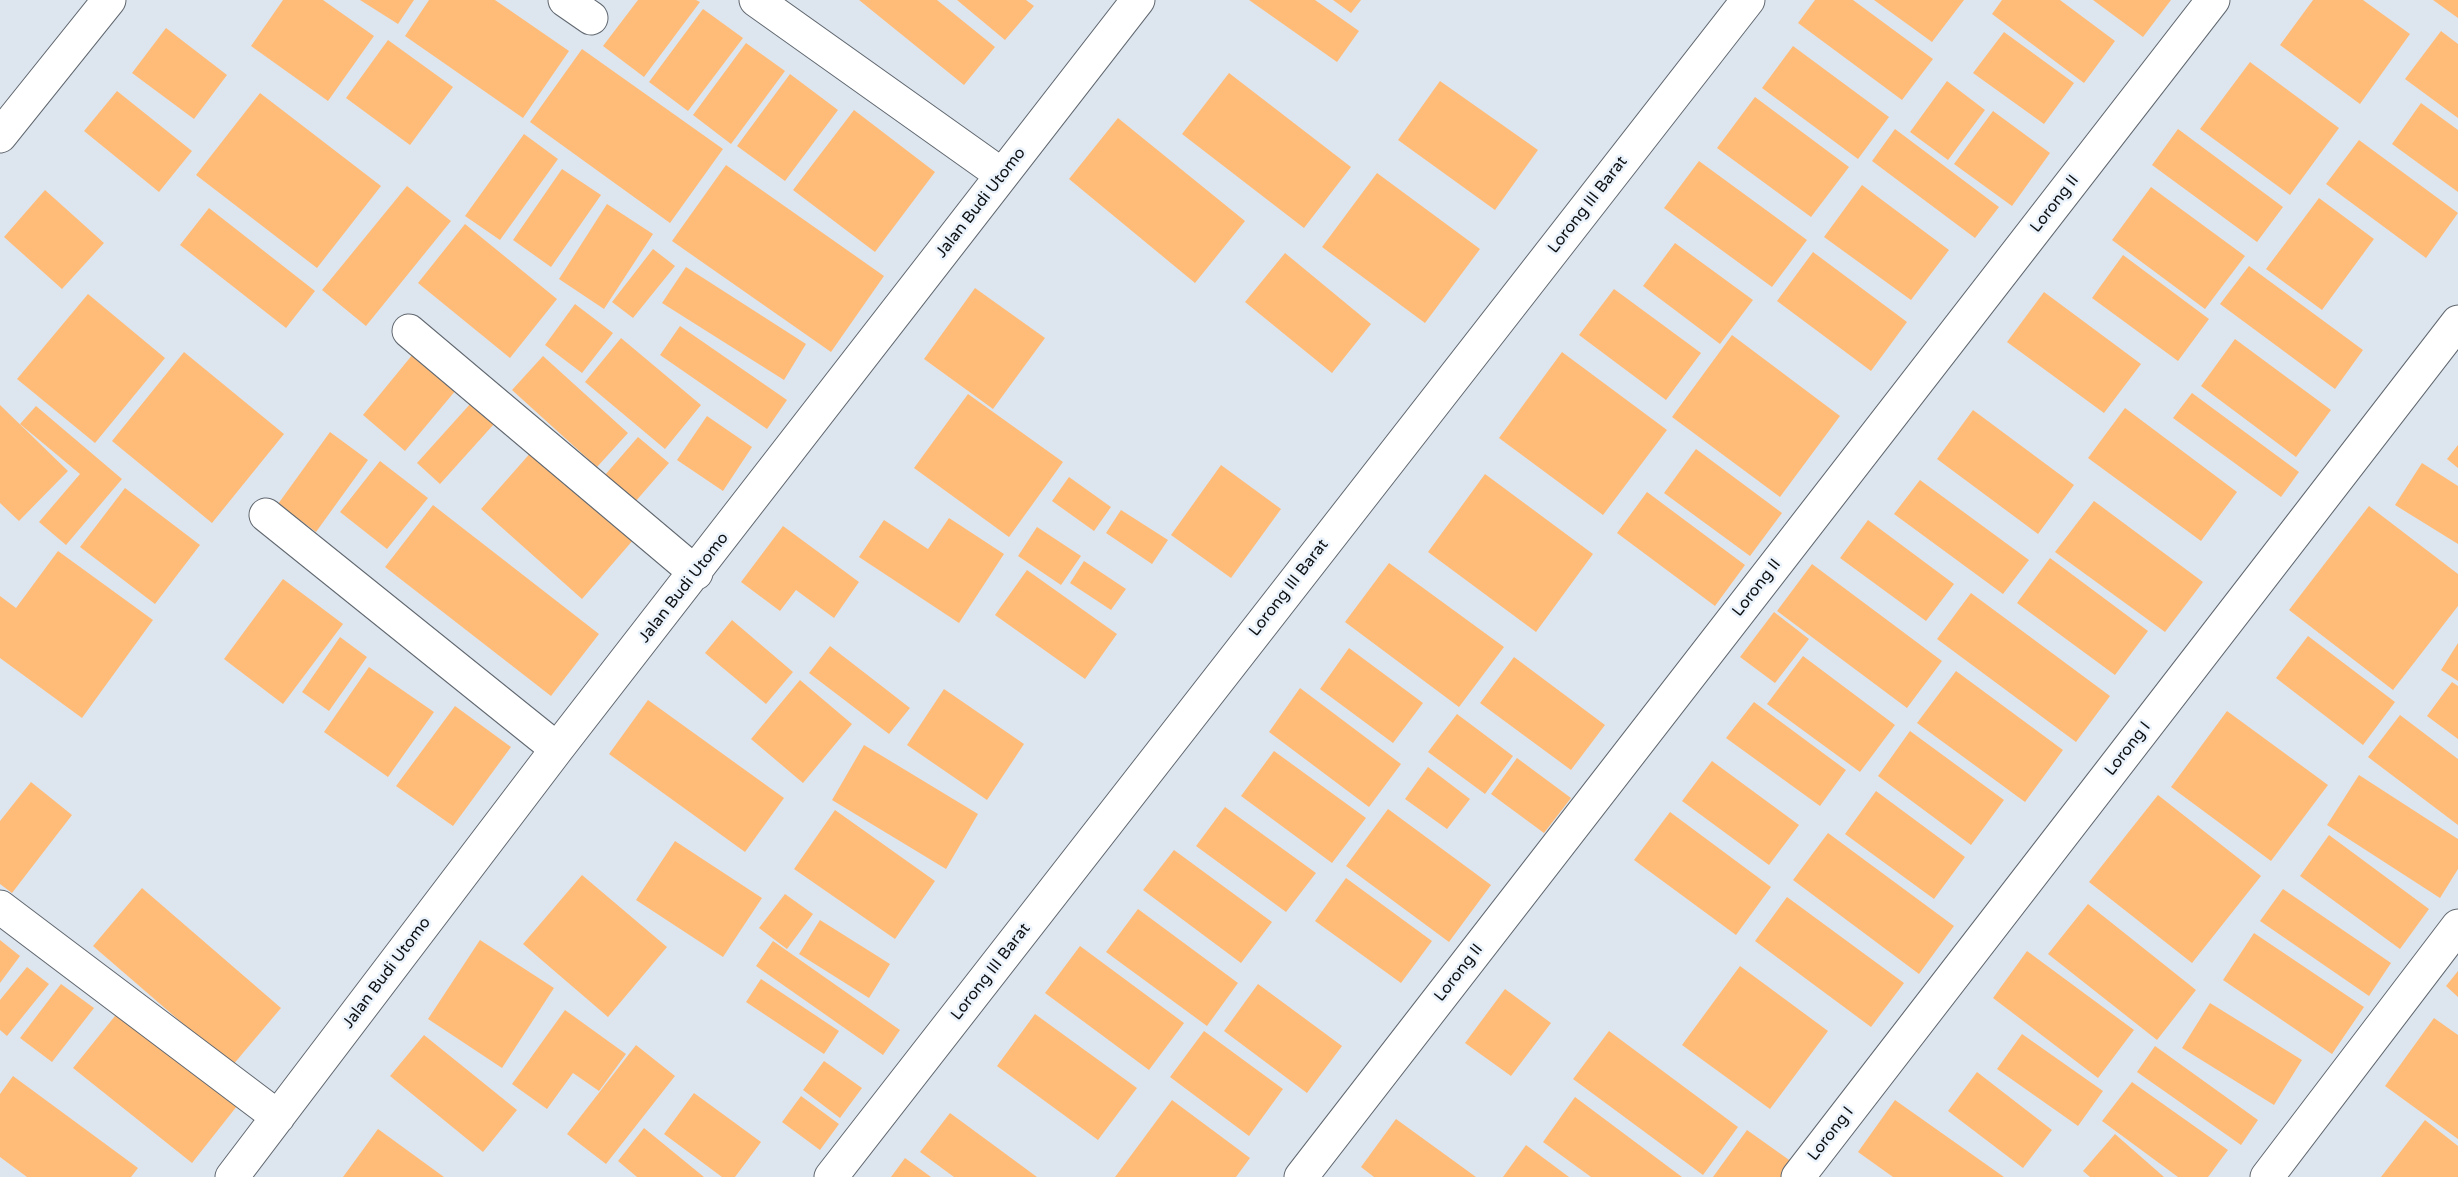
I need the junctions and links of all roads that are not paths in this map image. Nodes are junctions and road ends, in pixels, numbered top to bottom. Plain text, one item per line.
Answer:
1 (109, 0) edge
2 (756, 0) edge
3 (1138, 0) edge
4 (1748, 0) edge
5 (2213, 0) edge
6 (0, 136) edge
7 (1002, 176) junction
8 (2458, 322) edge
9 (409, 331) dead end
10 (266, 515) dead end
11 (696, 573) junction
12 (557, 749) junction
13 (0, 907) edge
14 (2458, 926) edge
15 (278, 1117) junction
16 (232, 1177) edge
17 (831, 1177) edge
18 (1301, 1177) edge
19 (1798, 1177) edge
20 (2267, 1177) edge

1 - 6 street
2 - 7 street
3 - 7 street, Jalan Budi Utomo
4 - 17 street, Lorong III Barat
5 - 18 street, Lorong II
7 - 11 street, Jalan Budi Utomo
8 - 19 street, Lorong I
9 - 11 street
10 - 12 street
11 - 12 street, Jalan Budi Utomo
12 - 15 street, Jalan Budi Utomo
13 - 15 street
14 - 20 street
15 - 16 street, Jalan Budi Utomo

